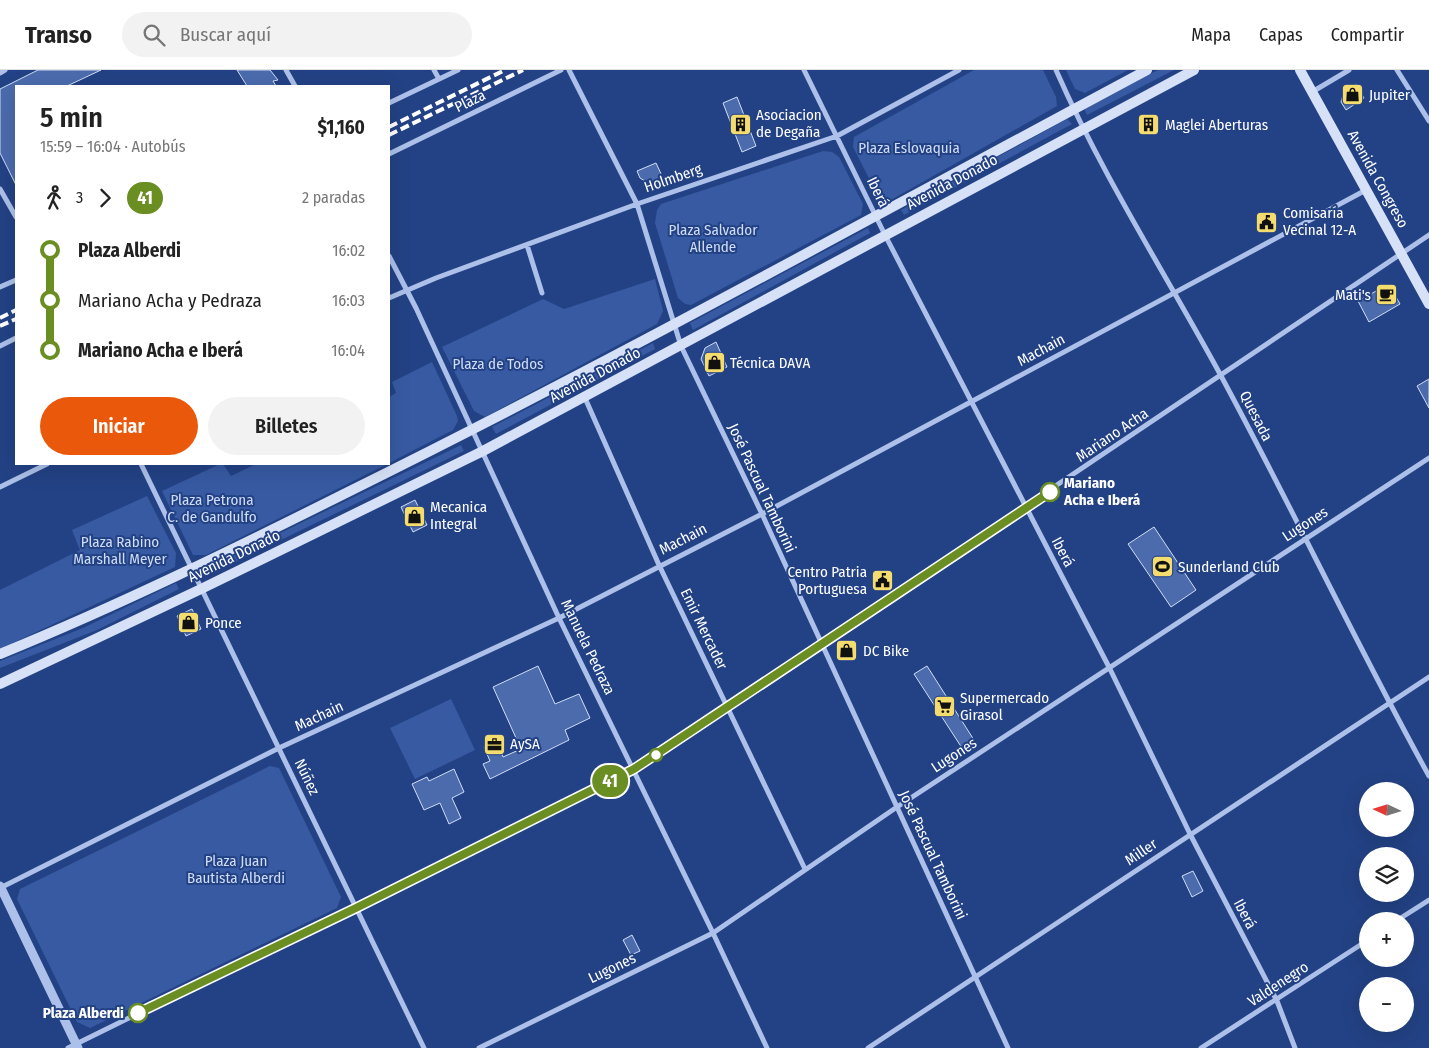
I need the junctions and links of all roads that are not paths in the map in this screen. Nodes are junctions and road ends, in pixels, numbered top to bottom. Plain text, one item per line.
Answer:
1 (5, 70) edge
2 (286, 70) edge
3 (434, 70) edge
4 (458, 70) edge
5 (561, 70) edge
6 (569, 70) edge
7 (804, 70) edge
8 (959, 70) edge
9 (1056, 70) edge
10 (1147, 70) edge
11 (1194, 70) edge
12 (1300, 70) edge
13 (1349, 70) edge
14 (1397, 70) edge
15 (0, 73) edge
16 (439, 79) junction
17 (294, 85) edge
18 (1312, 92) junction
19 (390, 103) edge
20 (1074, 110) junction
21 (1429, 121) edge
22 (1083, 130) junction
23 (837, 136) junction
24 (390, 154) edge
25 (0, 189) edge
26 (1366, 190) junction
27 (637, 204) junction
28 (15, 214) edge
29 (876, 216) junction
30 (885, 235) junction
31 (1429, 236) edge
32 (527, 245) junction
33 (1402, 253) junction
34 (390, 258) edge
35 (15, 280) edge
36 (0, 287) edge
37 (407, 289) junction
38 (1175, 292) junction
39 (542, 293) dead end
40 (390, 298) edge
41 (1429, 304) edge
42 (674, 324) junction
43 (15, 338) edge
44 (0, 346) edge
45 (681, 346) junction
46 (1221, 376) junction
47 (585, 398) junction
48 (970, 402) junction
49 (473, 430) junction
50 (483, 452) junction
51 (1429, 458) edge
52 (45, 465) edge
53 (141, 465) edge
54 (0, 487) edge
55 (1025, 507) junction
56 (762, 514) junction
57 (1304, 539) junction
58 (659, 566) junction
59 (192, 569) junction
60 (201, 589) junction
61 (560, 618) junction
62 (820, 644) junction
63 (0, 654) edge
64 (1110, 669) junction
65 (1429, 677) edge
66 (0, 684) edge
67 (1388, 703) junction
68 (728, 708) junction
69 (279, 748) junction
70 (634, 769) junction
71 (1429, 776) edge
72 (897, 807) junction
73 (1190, 834) junction
74 (805, 870) junction
75 (0, 887) edge
76 (1429, 900) edge
77 (356, 908) junction
78 (1410, 912) edge
79 (713, 933) junction
80 (1359, 946) edge
81 (977, 976) junction
82 (1276, 1001) junction
83 (74, 1047) edge
84 (424, 1048) edge
85 (479, 1048) edge
86 (767, 1048) edge
87 (868, 1048) edge
88 (1008, 1048) edge
89 (1201, 1048) edge
90 (1295, 1048) edge

1 - 15 street
2 - 17 street
3 - 16 street
4 - 16 street
5 - 24 street, Plaza
6 - 27 street, José Pascual Tamborini
7 - 23 street, Iberá
8 - 23 street, Holmberg
9 - 20 street, Quesada
10 - 20 main road
11 - 22 main road, Avenida Donado
12 - 18 main road, Avenida Congreso
13 - 18 street
14 - 21 street
16 - 19 street
18 - 26 main road, Avenida Congreso
20 - 22 street, Quesada
20 - 29 main road
22 - 30 main road, Avenida Donado
22 - 38 street, Quesada
23 - 27 street, Holmberg
23 - 29 street, Iberá
25 - 28 street
26 - 33 main road, Avenida Congreso
26 - 38 street, Machain
27 - 32 street, Holmberg
27 - 42 street, José Pascual Tamborini
29 - 30 street, Iberá
29 - 42 main road
30 - 45 main road, Avenida Donado
30 - 48 street, Iberá
31 - 33 street, Mariano Acha
32 - 37 street, Holmberg
32 - 39 street
33 - 41 main road, Avenida Congreso
33 - 46 street, Mariano Acha
34 - 37 street, Manuela Pedraza
35 - 36 street
37 - 40 street, Holmberg
37 - 49 street, Manuela Pedraza
38 - 46 street, Quesada
38 - 48 street, Machain
42 - 45 street, José Pascual Tamborini
42 - 49 main road
43 - 44 street
45 - 47 main road, Avenida Donado
45 - 56 street, José Pascual Tamborini
46 - 55 street, Mariano Acha
46 - 57 street, Quesada
47 - 50 main road, Avenida Donado
47 - 58 street, Emir Mercader
48 - 55 street, Iberá
48 - 56 street, Machain
49 - 50 street, Manuela Pedraza
49 - 59 main road
50 - 60 main road, Avenida Donado
50 - 61 street, Manuela Pedraza
51 - 57 street, Lugones
52 - 54 street
53 - 59 street, Núñez
55 - 62 street, Mariano Acha
55 - 64 street, Iberá
56 - 58 street, Machain
56 - 62 street, José Pascual Tamborini
57 - 64 street, Lugones
57 - 67 street, Quesada
58 - 61 street, Machain
58 - 68 street, Emir Mercader
59 - 60 street, Núñez
59 - 63 main road
60 - 66 main road, Avenida Donado
60 - 69 street, Núñez
61 - 69 street, Machain
61 - 70 street, Manuela Pedraza
62 - 68 street, Mariano Acha
62 - 72 street, José Pascual Tamborini
64 - 72 street, Lugones
64 - 73 street, Iberá
65 - 67 street, Miller
67 - 71 street, Quesada
67 - 73 street, Miller
68 - 70 street, Mariano Acha
68 - 74 street, Emir Mercader
69 - 75 street, Machain
69 - 77 street, Núñez
70 - 77 street, Mariano Acha
70 - 79 street, Manuela Pedraza
72 - 74 street, Lugones
72 - 81 street, José Pascual Tamborini
73 - 81 street, Miller
73 - 82 street, Iberá
74 - 79 street, Lugones
75 - 83 street
76 - 78 street
77 - 83 street, Mariano Acha
77 - 84 street, Núñez
79 - 85 street, Lugones
79 - 86 street, Manuela Pedraza
80 - 82 street, Valdenegro
81 - 87 street, Miller
81 - 88 street, José Pascual Tamborini
82 - 89 street, Valdenegro
82 - 90 street, Iberá

